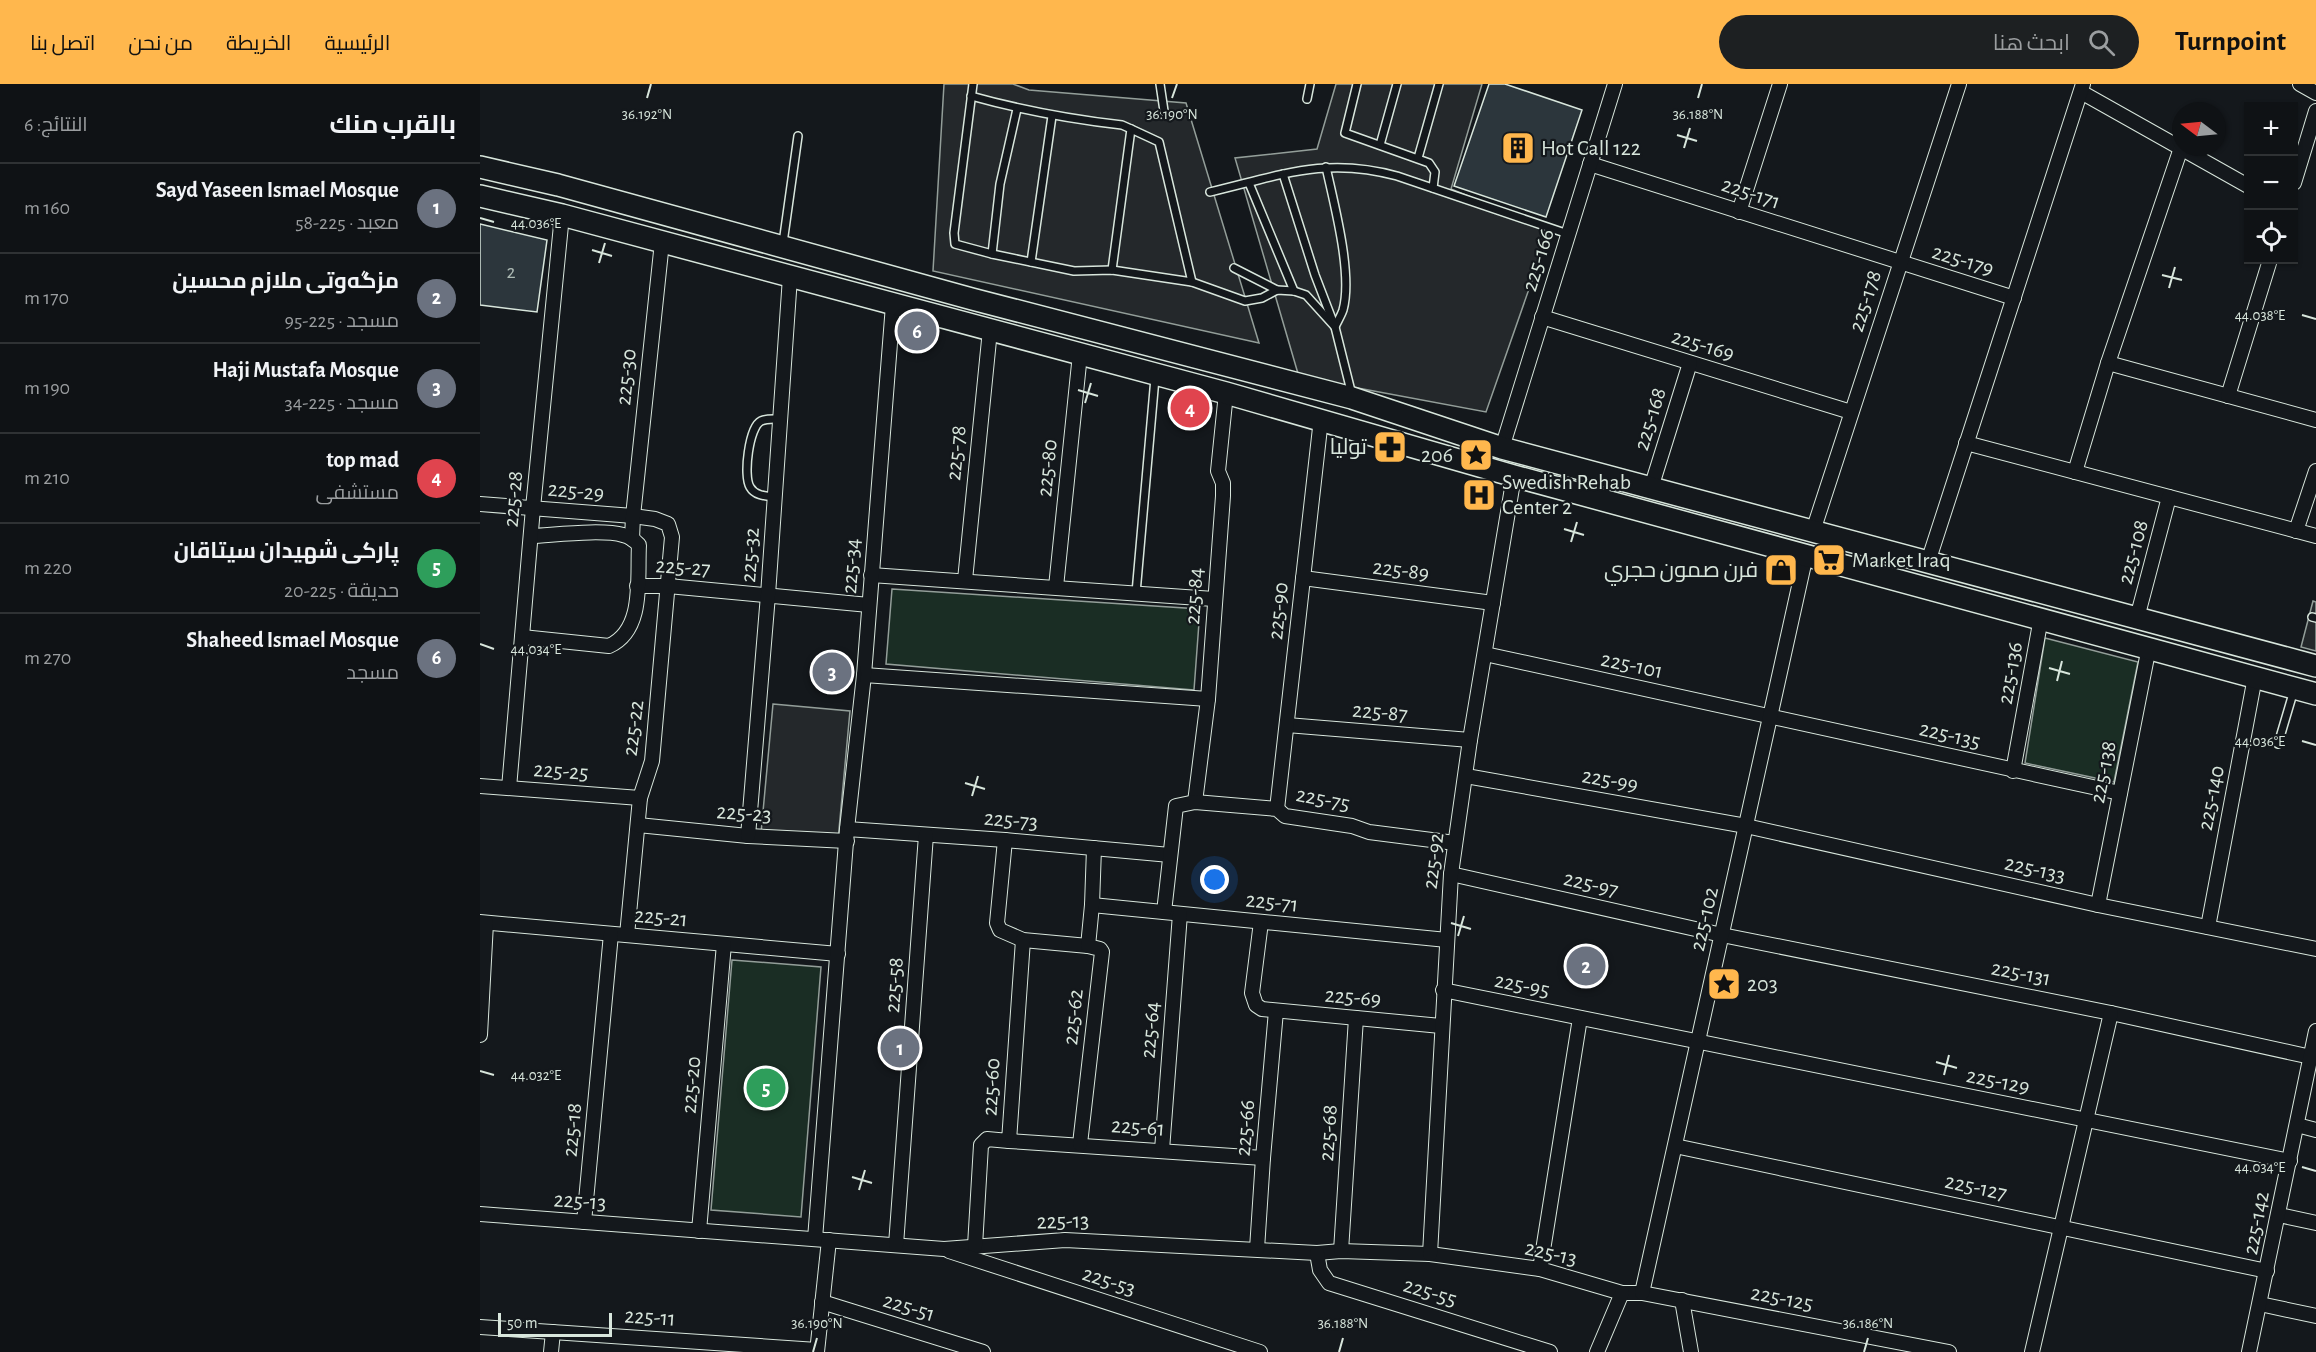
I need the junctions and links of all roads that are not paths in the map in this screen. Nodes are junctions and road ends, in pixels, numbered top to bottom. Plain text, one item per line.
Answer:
1 (973, 84) edge
2 (1160, 84) edge
3 (1310, 84) edge
4 (1358, 84) edge
5 (1397, 84) edge
6 (1439, 84) edge
7 (1616, 84) edge
8 (1780, 84) edge
9 (1959, 84) edge
10 (2300, 84) edge
11 (2082, 88) edge
12 (2316, 93) edge
13 (971, 96) junction
14 (1306, 99) dead end
15 (1017, 109) junction
16 (1164, 111) dead end
17 (2316, 111) edge
18 (1052, 116) junction
19 (1131, 129) junction
20 (798, 136) dead end
21 (2172, 143) edge
22 (1380, 145) junction
23 (480, 152) edge
24 (2178, 156) edge
25 (2195, 156) edge
26 (1418, 158) junction
27 (1590, 164) junction
28 (1326, 166) junction
29 (480, 167) edge
30 (2298, 170) edge
31 (1283, 174) junction
32 (1249, 183) junction
33 (2244, 184) edge
34 (558, 185) junction
35 (1433, 188) junction
36 (1210, 192) dead end
37 (480, 196) edge
38 (480, 204) edge
39 (521, 206) junction
40 (1739, 212) junction
41 (562, 215) junction
42 (1568, 234) junction
43 (662, 242) junction
44 (782, 249) junction
45 (992, 254) junction
46 (1031, 262) junction
47 (1900, 262) junction
48 (2269, 264) edge
49 (1234, 268) dead end
50 (1112, 270) junction
51 (790, 278) junction
52 (1192, 282) junction
53 (1277, 290) junction
54 (1294, 291) junction
55 (2013, 298) junction
56 (972, 299) junction
57 (893, 305) junction
58 (1542, 317) junction
59 (967, 325) junction
60 (1335, 327) junction
61 (990, 330) junction
62 (1080, 354) junction
63 (1690, 363) junction
64 (2108, 363) junction
65 (1155, 375) junction
66 (1226, 393) junction
67 (2228, 396) junction
68 (1352, 398) junction
69 (1851, 412) junction
70 (780, 419) junction
71 (1321, 419) junction
72 (2316, 420) edge
73 (1966, 443) junction
74 (1502, 448) junction
75 (2316, 471) edge
76 (2075, 472) junction
77 (1514, 476) junction
78 (1651, 488) junction
79 (775, 497) junction
80 (2169, 497) junction
81 (480, 504) edge
82 (533, 508) junction
83 (633, 516) junction
84 (668, 525) joint
85 (1813, 531) junction
86 (2296, 531) junction
87 (531, 536) junction
88 (2316, 536) edge
89 (632, 538) junction
90 (1806, 555) junction
91 (1928, 562) junction
92 (871, 575) junction
93 (1303, 578) junction
94 (965, 580) junction
95 (637, 586) junction
96 (668, 586) junction
97 (1056, 587) junction
98 (1136, 593) junction
99 (768, 595) junction
100 (1214, 599) junction
101 (2072, 600) junction
102 (1493, 603) junction
103 (869, 605) junction
104 (2041, 618) junction
105 (2137, 618) junction
106 (2064, 625) junction
107 (522, 637) junction
108 (2149, 647) junction
109 (1485, 654) junction
110 (2316, 666) edge
111 (864, 675) junction
112 (2255, 677) junction
113 (2295, 688) junction
114 (2316, 694) edge
115 (1208, 699) junction
116 (1770, 716) junction
117 (1287, 725) junction
118 (1470, 740) junction
119 (2278, 744) dead end
120 (2013, 771) junction
121 (1466, 776) junction
122 (480, 786) edge
123 (510, 788) junction
124 (2120, 793) junction
125 (640, 798) junction
126 (1189, 803) junction
127 (1277, 809) junction
128 (638, 825) junction
129 (1746, 826) junction
130 (847, 835) junction
131 (926, 835) junction
132 (748, 836) junction
133 (1005, 840) junction
134 (1455, 843) junction
135 (1094, 848) junction
136 (1170, 855) junction
137 (1451, 874) junction
138 (1092, 905) junction
139 (2098, 905) junction
140 (1164, 912) junction
141 (1180, 914) junction
142 (483, 922) edge
143 (1261, 922) junction
144 (2208, 927) junction
145 (611, 934) junction
146 (627, 935) junction
147 (1722, 935) junction
148 (1023, 940) junction
149 (1447, 940) junction
150 (724, 944) junction
151 (1088, 946) junction
152 (2316, 949) edge
153 (838, 954) junction
154 (1443, 990) junction
155 (1276, 1011) junction
156 (2110, 1013) junction
157 (1356, 1018) junction
158 (1580, 1018) junction
159 (1442, 1026) junction
160 (2316, 1034) edge
161 (480, 1035) edge
162 (1698, 1042) junction
163 (2311, 1057) junction
164 (2086, 1120) junction
165 (2297, 1125) junction
166 (2316, 1130) edge
167 (1009, 1141) junction
168 (1080, 1144) junction
169 (1675, 1146) junction
170 (1162, 1150) junction
171 (1263, 1158) junction
172 (2290, 1161) junction
173 (480, 1214) edge
174 (2278, 1215) junction
175 (584, 1222) junction
176 (2316, 1223) edge
177 (2062, 1226) junction
178 (699, 1231) junction
179 (822, 1240) junction
180 (896, 1245) junction
181 (975, 1246) junction
182 (944, 1249) junction
183 (1257, 1249) junction
184 (1341, 1251) junction
185 (1317, 1253) junction
186 (1430, 1254) junction
187 (1539, 1269) junction
188 (2267, 1271) junction
189 (1622, 1293) junction
190 (1642, 1293) junction
191 (1682, 1300) junction
192 (822, 1302) junction
193 (2260, 1304) junction
194 (2316, 1316) edge
195 (480, 1327) edge
196 (553, 1332) junction
197 (707, 1347) edge
198 (817, 1351) edge
199 (551, 1352) edge
200 (983, 1352) edge
201 (1260, 1352) edge
202 (1550, 1352) edge
203 (1597, 1352) edge
204 (1691, 1352) edge
205 (1949, 1352) edge
206 (2032, 1352) edge
207 (2249, 1352) edge

1 - 13 lane
2 - 16 lane
3 - 14 lane
4 - 22 lane
5 - 22 lane
6 - 26 lane
7 - 27 street, 225-166
8 - 40 street
9 - 47 street, 225-178
10 - 12 street
11 - 21 street
11 - 55 street
13 - 15 lane
13 - 45 lane
15 - 18 lane
15 - 45 lane
17 - 30 street
18 - 19 lane
18 - 46 lane
19 - 50 lane
19 - 52 lane
20 - 44 lane
22 - 26 lane
23 - 34 main road
24 - 64 street
25 - 33 street
26 - 35 lane
27 - 40 street, 225-171
27 - 42 street, 225-166
28 - 31 lane
28 - 35 lane
28 - 60 lane
29 - 34 main road
31 - 32 lane
31 - 60 lane
32 - 36 lane
32 - 54 lane
34 - 44 main road
35 - 42 lane
37 - 39 main road
38 - 39 main road
39 - 41 main road
40 - 47 street, 225-171
41 - 43 main road
41 - 82 street, 225-28
42 - 58 street, 225-166
43 - 51 main road
43 - 83 street, 225-30
44 - 56 main road
45 - 46 lane
46 - 50 lane
47 - 55 street, 225-179
47 - 69 street, 225-178
48 - 67 street
49 - 53 lane
50 - 52 lane
51 - 57 main road
51 - 70 street, 225-32
52 - 53 lane
53 - 54 lane
54 - 60 lane
55 - 73 street
56 - 59 main road
56 - 68 main road
57 - 59 main road
57 - 92 street, 225-34
58 - 63 street, 225-169
58 - 74 street, 225-166
59 - 61 main road
60 - 68 lane
61 - 62 main road
61 - 94 street, 225-78
62 - 65 main road
62 - 97 street, 225-80
63 - 69 street, 225-169
63 - 78 street, 225-168
64 - 67 street
64 - 76 street
65 - 66 main road
65 - 98 lane
66 - 71 main road
66 - 100 street, 225-84
67 - 72 street
68 - 74 main road
69 - 85 street, 225-178
70 - 79 street, 225-32
70 - 79 lane
71 - 77 main road
71 - 93 street, 225-90
73 - 76 street
73 - 91 street
74 - 78 main road
75 - 86 street
76 - 80 street
77 - 90 main road
77 - 102 street, 225-92
78 - 85 main road
79 - 99 street, 225-32
80 - 86 street
80 - 105 street, 225-108
81 - 82 street, 225-29
82 - 83 street, 225-29
82 - 87 street, 225-28
83 - 84 street, 225-29
83 - 89 street, 225-30
84 - 96 street, 225-22
85 - 91 main road
86 - 88 street
87 - 89 street
87 - 107 street, 225-28
89 - 95 street, 225-30
90 - 104 main road
90 - 116 street, 225-102
91 - 101 main road
92 - 94 street
92 - 103 street, 225-34
93 - 102 street, 225-89
93 - 117 street, 225-90
94 - 97 street
95 - 96 street, 225-27
95 - 107 street, 225-30
96 - 99 street, 225-27
96 - 125 street, 225-22
97 - 98 street
98 - 100 street
99 - 103 street, 225-27
99 - 132 street, 225-32
100 - 115 street, 225-84
101 - 105 main road
101 - 106 main road
102 - 109 street, 225-92
103 - 111 street, 225-34
104 - 106 main road
104 - 120 street, 225-136
105 - 110 main road
106 - 108 main road
107 - 123 street, 225-28
108 - 112 main road
108 - 124 street, 225-138
109 - 116 street, 225-101
109 - 118 street, 225-92
111 - 115 street
111 - 130 street, 225-34
112 - 113 main road
112 - 144 street, 225-140
113 - 114 main road
113 - 119 lane
115 - 126 street, 225-84
116 - 120 street, 225-135
116 - 129 street, 225-102
117 - 118 street, 225-87
117 - 127 street, 225-90
118 - 121 street, 225-92
120 - 124 street, 225-135
121 - 129 street, 225-99
121 - 134 street, 225-92
122 - 123 street, 225-25
123 - 125 street, 225-25
124 - 139 street, 225-138
125 - 128 street, 225-22
126 - 127 street, 225-75
126 - 136 street, 225-84
127 - 134 street, 225-75
128 - 132 street, 225-23
128 - 146 street, 225-22
129 - 139 street, 225-133
129 - 147 street, 225-102
130 - 131 street, 225-73
130 - 132 street, 225-23
130 - 153 street, 225-34
131 - 133 street, 225-73
131 - 180 street, 225-58
133 - 135 street, 225-73
133 - 148 street
134 - 137 street, 225-92
135 - 136 street, 225-73
135 - 138 street
136 - 140 street
137 - 147 street, 225-97
137 - 149 street, 225-92
138 - 140 street, 225-71
138 - 151 street
139 - 144 street, 225-133
140 - 141 street, 225-71
141 - 143 street, 225-71
141 - 170 street, 225-64
142 - 145 street, 225-21
142 - 161 street
143 - 149 street, 225-71
143 - 155 street, 225-69
144 - 152 street, 225-133
145 - 146 street, 225-21
145 - 175 street, 225-18
146 - 150 street, 225-21
147 - 156 street, 225-131
147 - 162 street, 225-102
148 - 151 street
148 - 167 street, 225-60
149 - 154 street, 225-92
150 - 153 street, 225-21
150 - 178 street, 225-20
151 - 168 street, 225-62
153 - 179 street, 225-34
154 - 158 street, 225-95
154 - 159 street, 225-92
155 - 157 street, 225-69
155 - 171 street, 225-66
156 - 163 street, 225-131
156 - 164 street
157 - 159 street, 225-69
157 - 184 street, 225-68
158 - 162 street, 225-95
158 - 187 street
159 - 186 street, 225-92
160 - 163 street, 225-142
162 - 164 street, 225-129
162 - 169 street, 225-102
163 - 165 street, 225-142
164 - 172 street, 225-129
164 - 177 street
165 - 166 street
165 - 172 street, 225-142
167 - 168 street, 225-61
167 - 181 street, 225-60
168 - 170 street, 225-61
169 - 177 street, 225-127
169 - 190 street, 225-102
170 - 171 street, 225-61
171 - 183 street, 225-66
172 - 174 street, 225-142
173 - 175 street, 225-13
174 - 176 street
174 - 188 street, 225-142
175 - 178 street, 225-13
177 - 188 street, 225-127
177 - 206 street
178 - 179 street, 225-13
179 - 180 street, 225-13
179 - 192 street, 225-34
180 - 182 street, 225-13
181 - 182 street, 225-13
181 - 183 street, 225-13
182 - 201 street, 225-53
183 - 185 street, 225-13
184 - 185 street, 225-13
184 - 186 street, 225-13
185 - 202 street, 225-55
186 - 187 street, 225-13
187 - 189 street, 225-13
188 - 193 street, 225-142
189 - 190 street, 225-13
189 - 203 street
190 - 191 street, 225-125
191 - 204 street
191 - 205 street, 225-125
192 - 198 street, 225-34
192 - 200 street, 225-51
193 - 194 street
193 - 207 street, 225-142
195 - 196 street, 225-11
196 - 197 street, 225-11
196 - 199 street
197 - 198 street, 225-11

